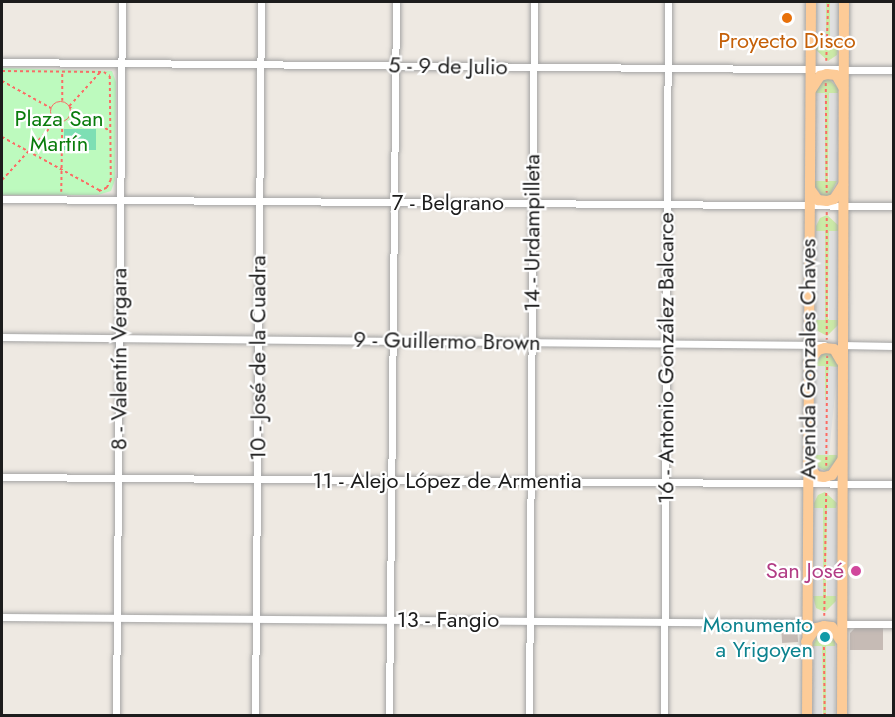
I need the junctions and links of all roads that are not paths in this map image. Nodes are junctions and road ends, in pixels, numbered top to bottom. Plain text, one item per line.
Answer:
1 (122, 2) edge
2 (261, 2) edge
3 (396, 2) edge
4 (534, 2) edge
5 (668, 2) edge
6 (811, 2) edge
7 (844, 2) edge
8 (2, 62) edge
9 (121, 63) junction
10 (260, 65) junction
11 (395, 66) junction
12 (533, 67) junction
13 (668, 68) junction
14 (810, 70) junction
15 (844, 70) junction
16 (894, 70) edge
17 (826, 72) junction
18 (844, 90) junction
19 (810, 91) junction
20 (809, 185) junction
21 (843, 185) junction
22 (2, 199) edge
23 (120, 200) junction
24 (259, 201) junction
25 (394, 202) junction
26 (532, 203) junction
27 (827, 203) junction
28 (667, 204) junction
29 (809, 206) junction
30 (843, 206) junction
31 (894, 206) edge
32 (2, 337) edge
33 (119, 338) junction
34 (258, 340) junction
35 (393, 341) junction
36 (531, 342) junction
37 (667, 344) junction
38 (808, 345) junction
39 (843, 345) junction
40 (894, 346) edge
41 (827, 347) junction
42 (808, 364) junction
43 (843, 364) junction
44 (807, 460) junction
45 (842, 460) junction
46 (2, 477) edge
47 (118, 478) junction
48 (257, 479) junction
49 (392, 480) junction
50 (826, 480) junction
51 (531, 481) junction
52 (666, 482) junction
53 (807, 483) junction
54 (842, 484) junction
55 (894, 484) edge
56 (2, 617) edge
57 (117, 618) junction
58 (256, 619) junction
59 (390, 620) junction
60 (530, 621) junction
61 (664, 622) junction
62 (805, 623) junction
63 (842, 624) junction
64 (894, 624) edge
65 (824, 625) junction
66 (806, 642) junction
67 (841, 643) junction
68 (117, 716) edge
69 (255, 716) edge
70 (389, 716) edge
71 (529, 716) edge
72 (664, 716) edge
73 (807, 716) edge
74 (842, 716) edge

1 - 9 street, 8 - Valentín Vergara
2 - 10 street, 10 - José de la Cuadra
3 - 11 street
4 - 12 street, 14 - Urdampilleta
5 - 13 street, 16 - Antonio González Balcarce
6 - 14 main road, Avenida Gonzales Chaves
7 - 15 main road, Avenida Gonzales Chaves
8 - 9 street, 5 - 9 de Julio
9 - 10 street, 5 - 9 de Julio
9 - 23 street, 8 - Valentín Vergara
10 - 11 street, 5 - 9 de Julio
10 - 24 street, 10 - José de la Cuadra
11 - 12 street, 5 - 9 de Julio
11 - 25 street
12 - 13 street, 5 - 9 de Julio
12 - 26 street, 14 - Urdampilleta
13 - 14 street, 5 - 9 de Julio
13 - 28 street, 16 - Antonio González Balcarce
14 - 17 street, 5 - 9 de Julio
14 - 19 main road, Avenida Gonzales Chaves
15 - 16 street, 5 - 9 de Julio
15 - 17 street, 5 - 9 de Julio
15 - 18 main road, Avenida Gonzales Chaves
17 - 18 main road
17 - 19 main road
18 - 21 main road, Avenida Gonzales Chaves
19 - 20 main road, Avenida Gonzales Chaves
20 - 27 main road
20 - 29 main road, Avenida Gonzales Chaves
21 - 27 main road
21 - 30 main road, Avenida Gonzales Chaves
22 - 23 street, 7 - Belgrano
23 - 24 street, 7 - Belgrano
23 - 33 street, 8 - Valentín Vergara
24 - 25 street, 7 - Belgrano
24 - 34 street, 10 - José de la Cuadra
25 - 26 street, 7 - Belgrano
25 - 35 street
26 - 28 street, 7 - Belgrano
26 - 36 street, 14 - Urdampilleta
27 - 29 street, 7 - Belgrano
27 - 30 street, 7 - Belgrano
28 - 29 street, 7 - Belgrano
28 - 37 street, 16 - Antonio González Balcarce
29 - 38 main road, Avenida Gonzales Chaves
30 - 31 street, 7 - Belgrano
30 - 39 main road, Avenida Gonzales Chaves
32 - 33 street, 9 - Guillermo Brown
33 - 34 street, 9 - Guillermo Brown
33 - 47 street, 8 - Valentín Vergara
34 - 35 street, 9 - Guillermo Brown
34 - 48 street, 10 - José de la Cuadra
35 - 36 street, 9 - Guillermo Brown
35 - 49 street
36 - 37 street, 9 - Guillermo Brown
36 - 51 street, 14 - Urdampilleta
37 - 38 street, 9 - Guillermo Brown
37 - 52 street, 16 - Antonio González Balcarce
38 - 41 street, 9 - Guillermo Brown
38 - 42 main road, Avenida Gonzales Chaves
39 - 40 street, 9 - Guillermo Brown
39 - 41 street, 9 - Guillermo Brown
39 - 43 main road, Avenida Gonzales Chaves
41 - 42 main road
41 - 43 main road
42 - 44 main road, Avenida Gonzales Chaves
43 - 45 main road, Avenida Gonzales Chaves
44 - 50 main road
44 - 53 main road, Avenida Gonzales Chaves
45 - 50 main road
45 - 54 main road, Avenida Gonzales Chaves
46 - 47 street, 11 - Alejo López de Armentia
47 - 48 street, 11 - Alejo López de Armentia
47 - 57 street, 8 - Valentín Vergara
48 - 49 street, 11 - Alejo López de Armentia
48 - 58 street, 10 - José de la Cuadra
49 - 51 street, 11 - Alejo López de Armentia
49 - 59 street
50 - 53 street, 11 - Alejo López de Armentia
50 - 54 street, 11 - Alejo López de Armentia
51 - 52 street, 11 - Alejo López de Armentia
51 - 60 street, 14 - Urdampilleta
52 - 53 street, 11 - Alejo López de Armentia
52 - 61 street, 16 - Antonio González Balcarce
53 - 62 main road, Avenida Gonzales Chaves
54 - 55 street, 11 - Alejo López de Armentia
54 - 63 main road, Avenida Gonzales Chaves
56 - 57 street, 13 - Fangio
57 - 58 street, 13 - Fangio
57 - 68 street, 8 - Valentín Vergara
58 - 59 street, 13 - Fangio
58 - 69 street, 10 - José de la Cuadra
59 - 60 street, 13 - Fangio
59 - 70 street
60 - 61 street, 13 - Fangio
60 - 71 street, 14 - Urdampilleta
61 - 62 street, 13 - Fangio
61 - 72 street, 16 - Antonio González Balcarce
62 - 65 street, 13 - Fangio
62 - 66 main road, Avenida Gonzales Chaves
63 - 64 street, 13 - Fangio
63 - 65 street, 13 - Fangio
63 - 67 main road, Avenida Gonzales Chaves
65 - 66 main road
65 - 67 main road
66 - 73 main road, Avenida Gonzales Chaves
67 - 74 main road, Avenida Gonzales Chaves

